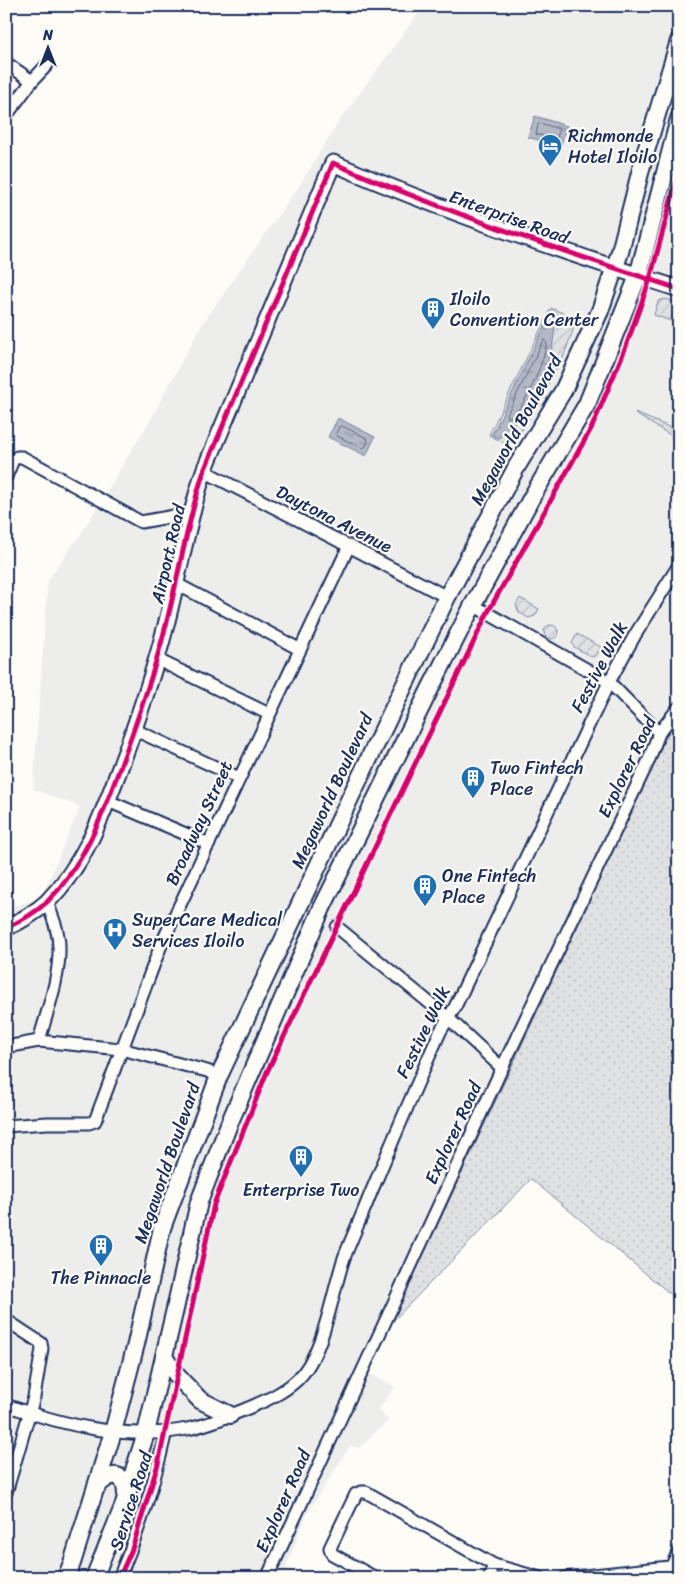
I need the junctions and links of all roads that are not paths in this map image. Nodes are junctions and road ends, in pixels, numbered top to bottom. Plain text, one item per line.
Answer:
1 (679, 42) edge
2 (6, 63) edge
3 (47, 65) dead end
4 (32, 81) junction
5 (6, 116) edge
6 (679, 119) edge
7 (333, 164) joint
8 (631, 209) junction
9 (654, 214) junction
10 (616, 268) junction
11 (638, 276) junction
12 (679, 289) edge
13 (600, 312) junction
14 (621, 320) junction
15 (204, 471) junction
16 (6, 477) edge
17 (191, 513) junction
18 (349, 546) junction
19 (679, 565) edge
20 (175, 583) junction
21 (447, 597) junction
22 (474, 605) junction
23 (299, 649) junction
24 (156, 659) junction
25 (609, 682) junction
26 (679, 707) edge
27 (269, 714) junction
28 (133, 729) junction
29 (660, 734) junction
30 (240, 778) junction
31 (108, 801) junction
32 (209, 844) junction
33 (47, 902) junction
34 (337, 927) dead end
35 (6, 928) edge
36 (448, 1018) junction
37 (39, 1041) junction
38 (6, 1047) edge
39 (121, 1049) junction
40 (502, 1068) junction
41 (219, 1076) junction
42 (6, 1126) edge
43 (145, 1304) junction
44 (176, 1308) junction
45 (6, 1320) edge
46 (164, 1357) junction
47 (6, 1405) edge
48 (30, 1413) junction
49 (230, 1415) junction
50 (166, 1431) junction
51 (113, 1432) junction
52 (146, 1433) junction
53 (95, 1488) junction
54 (6, 1493) edge
55 (126, 1496) junction
56 (679, 1550) edge
57 (494, 1565) junction
58 (675, 1566) edge
59 (66, 1578) edge
60 (94, 1578) edge
61 (119, 1578) edge
62 (267, 1578) edge
63 (376, 1578) edge
64 (489, 1578) edge
65 (540, 1578) edge
66 (565, 1578) edge

1 - 8 main road, Megaworld Boulevard
2 - 4 street
3 - 4 street
4 - 5 street
6 - 9 main road
7 - 10 street, Enterprise Road
7 - 15 street, Airport Road
8 - 9 main road
8 - 10 main road, Megaworld Boulevard
9 - 11 main road
10 - 11 street, Enterprise Road
10 - 13 main road, Megaworld Boulevard
11 - 12 street, Enterprise Road
11 - 14 main road
13 - 14 main road
13 - 21 main road, Megaworld Boulevard
14 - 22 main road
15 - 17 street, Airport Road
15 - 18 street, Daytona Avenue
16 - 17 street
17 - 20 street, Airport Road
18 - 21 street, Daytona Avenue
18 - 23 street, Broadway Street
19 - 25 street, Festive Walk
20 - 23 street
20 - 24 street, Airport Road
21 - 41 main road, Megaworld Boulevard
22 - 25 street
22 - 44 main road
23 - 27 street, Broadway Street
24 - 27 street
24 - 28 street, Airport Road
25 - 29 street
25 - 36 street, Festive Walk
26 - 29 street, Explorer Road
27 - 30 street, Broadway Street
28 - 30 street
28 - 31 street, Airport Road
29 - 40 street, Explorer Road
30 - 32 street, Broadway Street
31 - 32 street
31 - 33 street, Airport Road
32 - 39 street, Broadway Street
33 - 35 street, Airport Road
33 - 37 street
34 - 36 street
36 - 40 street
36 - 49 street, Festive Walk
37 - 38 street
37 - 39 street
39 - 41 street
39 - 42 street, Broadway Street
40 - 62 street, Explorer Road
41 - 43 main road, Megaworld Boulevard
43 - 44 main road
43 - 51 main road, Megaworld Boulevard
44 - 46 main road
45 - 48 street
46 - 49 main road
46 - 52 main road
47 - 48 street, Festive Walk
48 - 51 street, Festive Walk
48 - 54 street
49 - 50 street, Festive Walk
50 - 52 street, Festive Walk
50 - 61 street, Service Road
51 - 52 street, Festive Walk
51 - 53 main road, Megaworld Boulevard
52 - 55 main road
53 - 55 main road
53 - 59 main road, Megaworld Boulevard
55 - 60 main road
56 - 58 street
57 - 63 street
57 - 64 street
57 - 65 street
58 - 66 street

